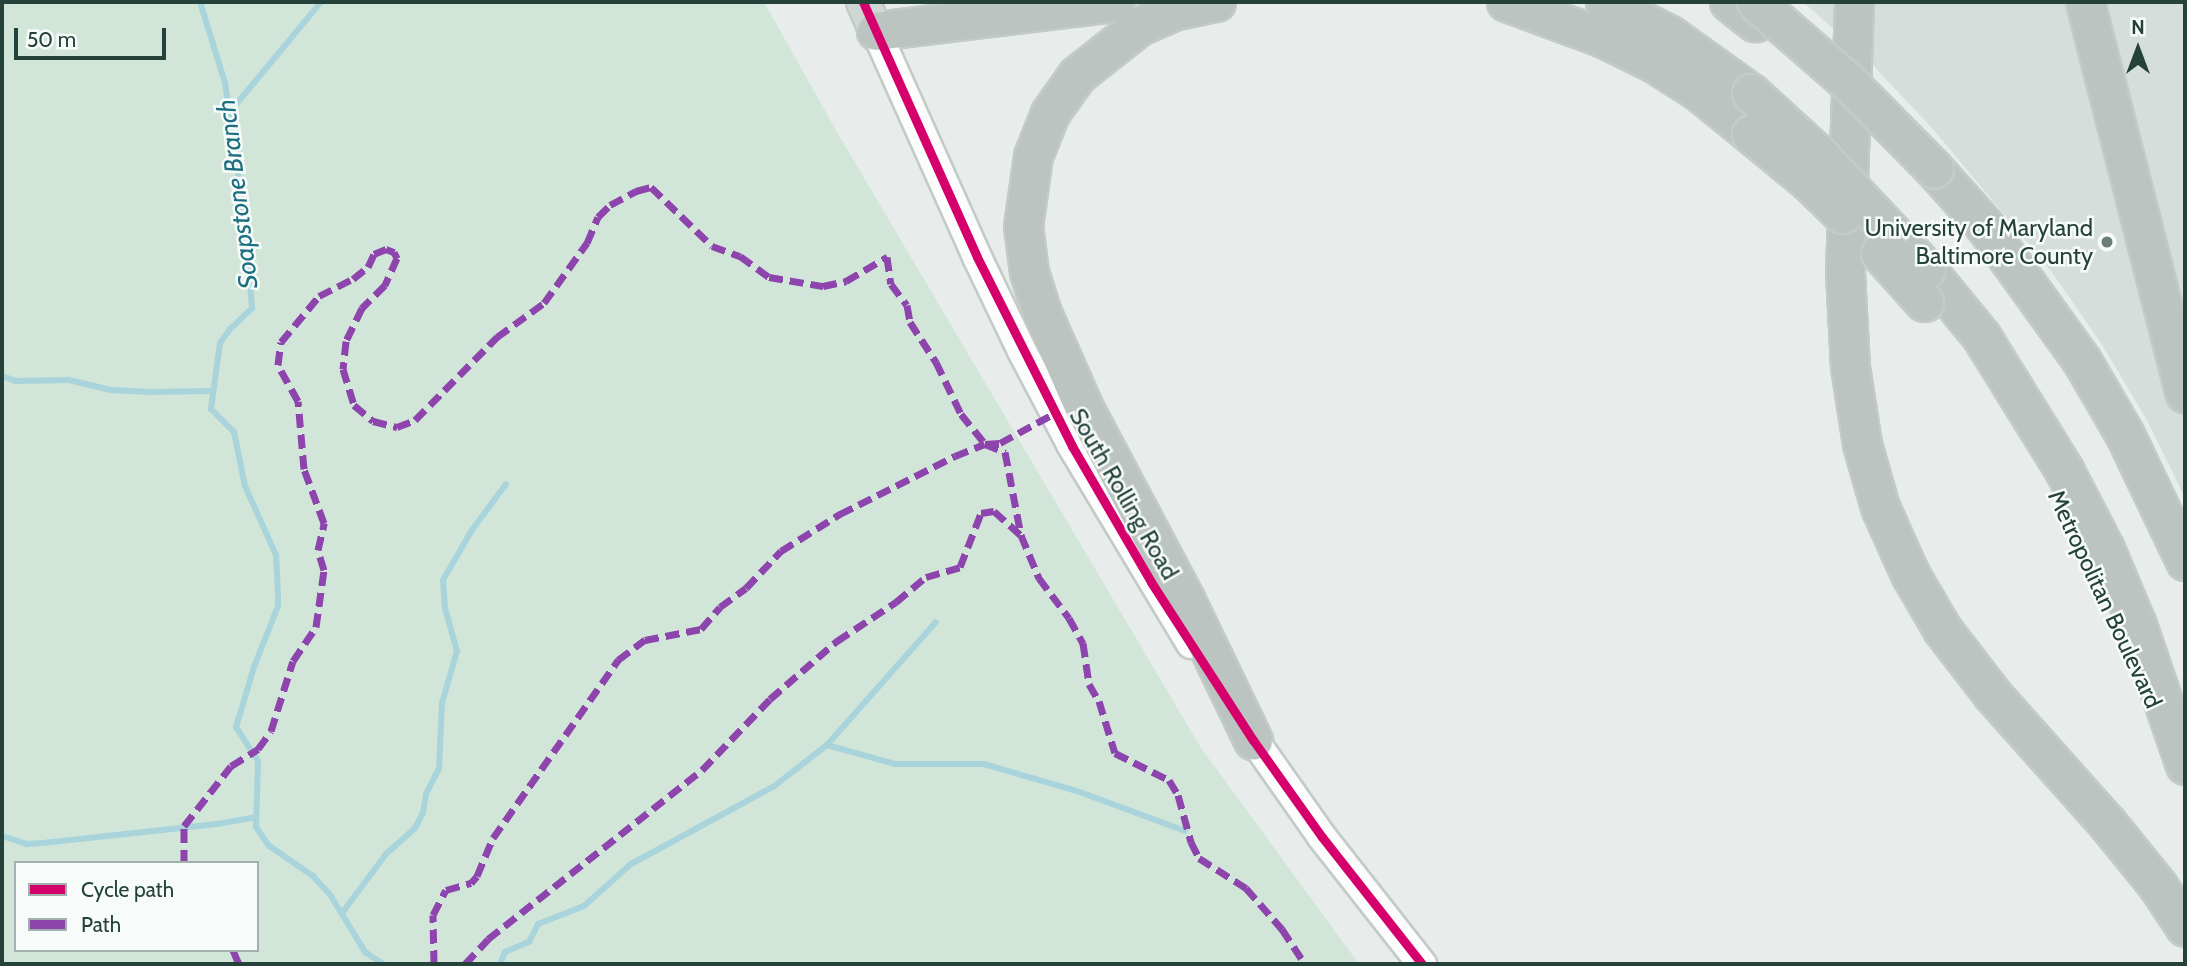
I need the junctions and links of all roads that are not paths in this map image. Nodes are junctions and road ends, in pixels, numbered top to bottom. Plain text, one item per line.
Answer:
1 (1114, 2) edge
2 (1216, 2) edge
3 (1506, 2) edge
4 (1605, 2) edge
5 (1854, 2) edge
6 (2085, 2) edge
7 (1754, 6) edge
8 (870, 17) edge
9 (1925, 286) junction
10 (2185, 393) edge
11 (2185, 561) edge
12 (1253, 740) junction
13 (2185, 765) edge
14 (2185, 782) edge
15 (2185, 926) edge
16 (1422, 964) edge

1 - 8 highway
2 - 12 highway
3 - 9 highway, Metropolitan Boulevard, bridge
4 - 9 highway, bridge
5 - 15 highway
6 - 10 highway
7 - 11 highway, bridge
8 - 12 main road, South Rolling Road
9 - 13 highway
9 - 14 highway, Metropolitan Boulevard
12 - 16 main road, South Rolling Road

